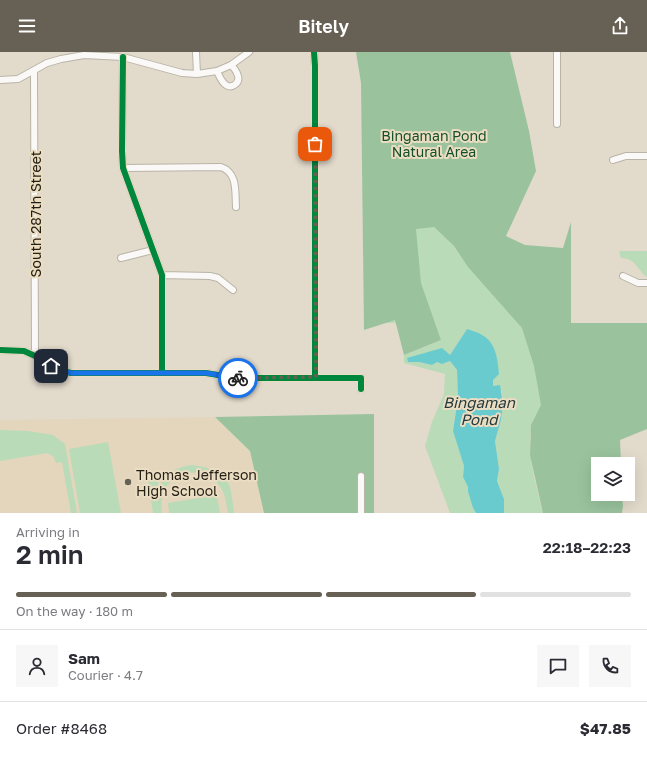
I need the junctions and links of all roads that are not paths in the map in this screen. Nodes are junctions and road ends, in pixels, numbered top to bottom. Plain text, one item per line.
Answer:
1 (196, 52) edge
2 (249, 52) edge
3 (314, 52) edge
4 (557, 52) edge
5 (123, 57) junction
6 (231, 65) junction
7 (34, 71) junction
8 (217, 71) junction
9 (197, 74) junction
10 (0, 80) edge
11 (557, 124) dead end
12 (647, 156) edge
13 (613, 160) dead end
14 (123, 168) junction
15 (236, 207) dead end
16 (153, 250) junction
17 (121, 258) dead end
18 (162, 275) junction
19 (622, 276) dead end
20 (647, 283) edge
21 (233, 290) dead end
22 (0, 350) edge
23 (35, 356) junction
24 (162, 373) junction
25 (316, 377) junction
26 (361, 389) dead end
27 (361, 476) dead end
28 (361, 513) edge

1 - 9 street
2 - 6 street
3 - 25 street
4 - 11 street
5 - 7 street
5 - 9 street
5 - 14 street
6 - 8 street
6 - 8 street
7 - 10 street
7 - 23 street, South 287th Street
8 - 9 street
12 - 13 street
14 - 15 street
14 - 16 street
16 - 17 street
16 - 18 street
18 - 21 street
18 - 24 street
19 - 20 street
22 - 23 street
23 - 24 street
24 - 25 street
25 - 26 street
27 - 28 street

